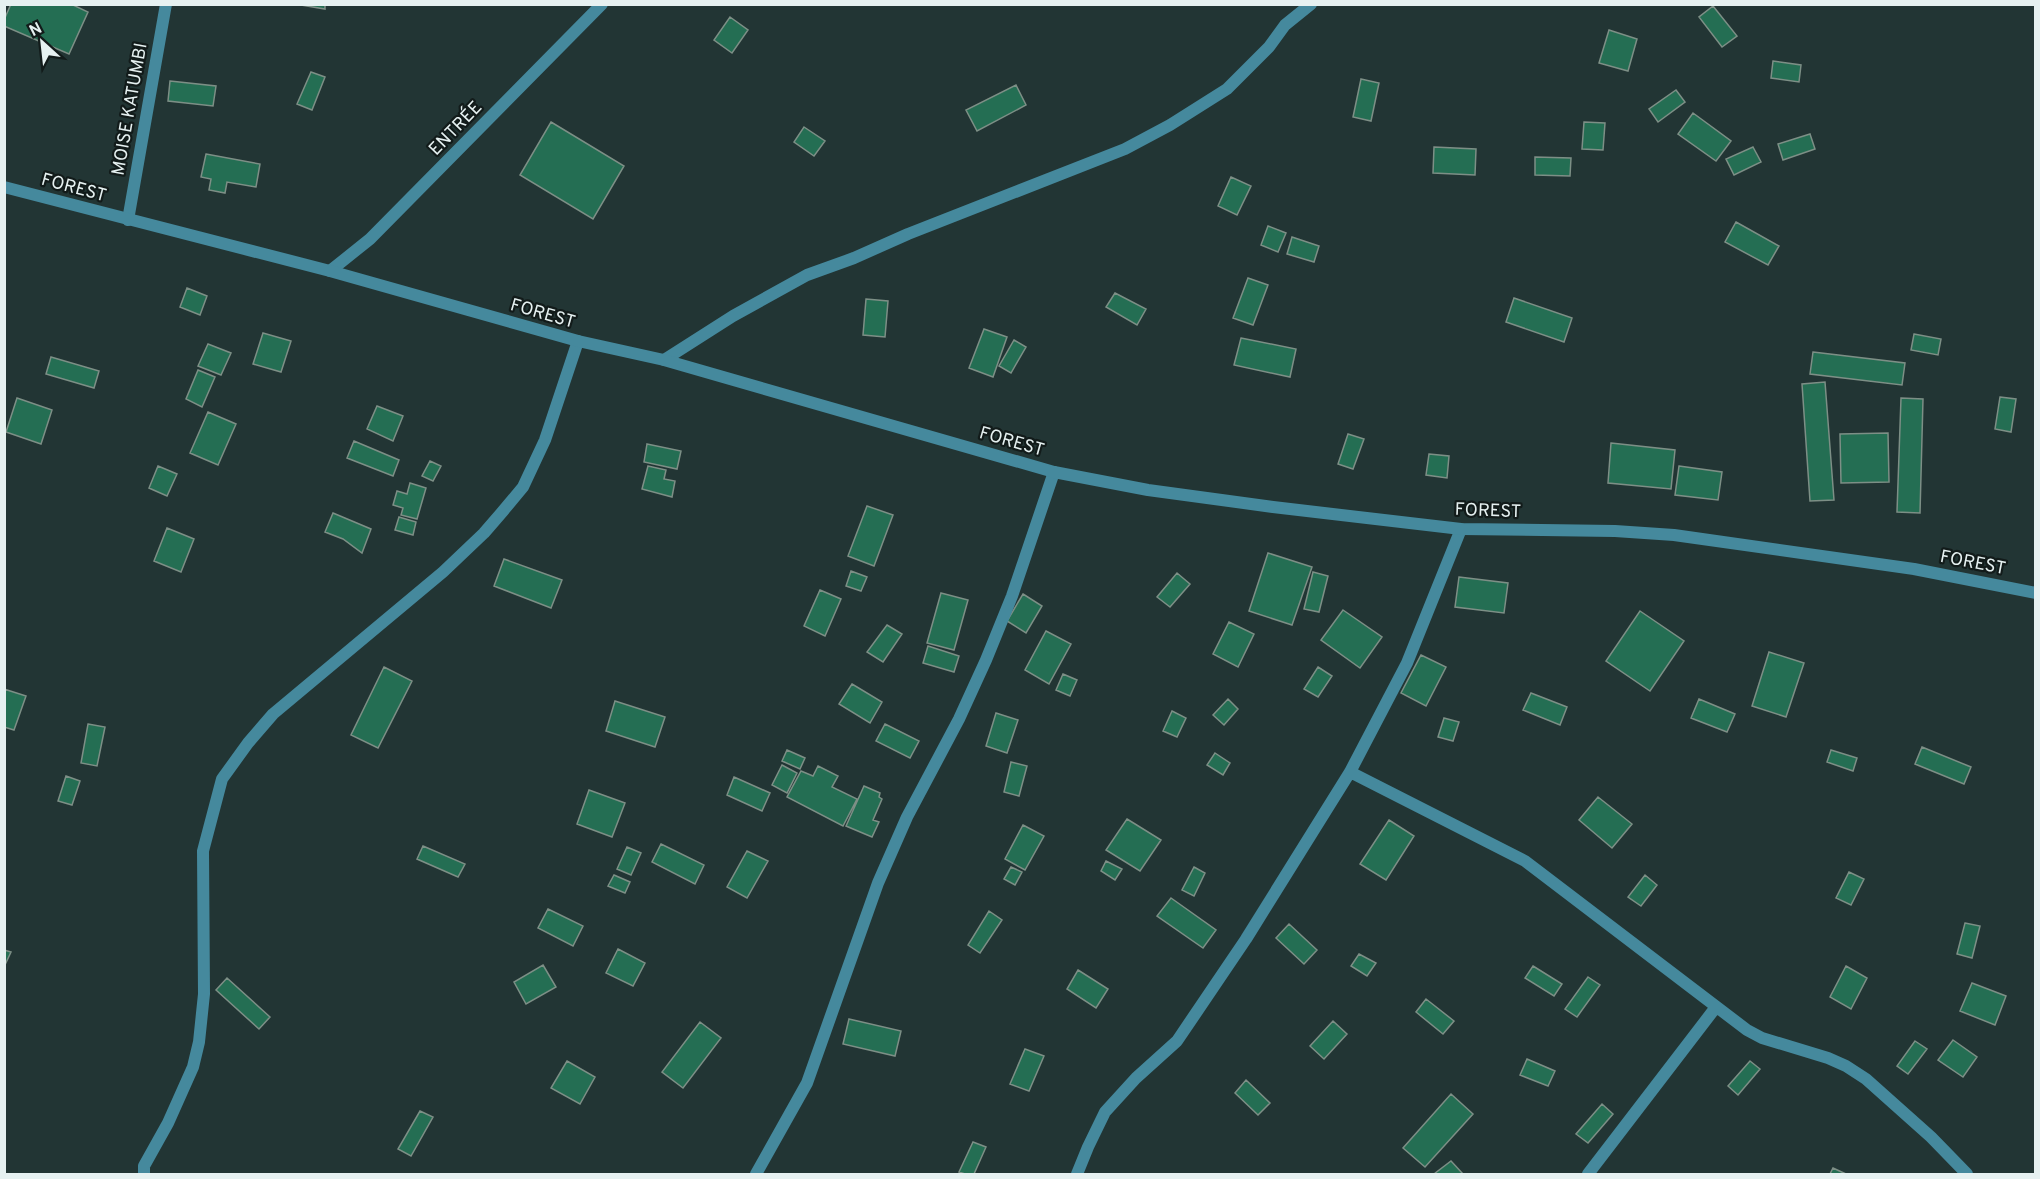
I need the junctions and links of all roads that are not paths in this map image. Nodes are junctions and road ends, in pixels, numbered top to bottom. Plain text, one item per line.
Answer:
1 (166, 4) edge
2 (602, 4) edge
3 (1311, 4) edge
4 (4, 187) edge
5 (128, 220) junction
6 (330, 271) junction
7 (578, 341) junction
8 (664, 360) junction
9 (1053, 472) junction
10 (1461, 529) junction
11 (2036, 593) edge
12 (1350, 772) junction
13 (1716, 1007) junction
14 (144, 1174) edge
15 (756, 1174) edge
16 (1077, 1174) edge
17 (1588, 1174) edge
18 (1967, 1174) edge

1 - 5 street, MOISE KATUMBI
2 - 6 street, ENTRÉE
3 - 8 street
4 - 5 street, FOREST
5 - 6 street, FOREST
6 - 7 street, FOREST
7 - 8 street, FOREST
7 - 14 street
8 - 9 street, FOREST
9 - 10 street, FOREST
9 - 15 street
10 - 11 street, FOREST
10 - 12 street
12 - 13 street
12 - 16 street
13 - 17 street
13 - 18 street

